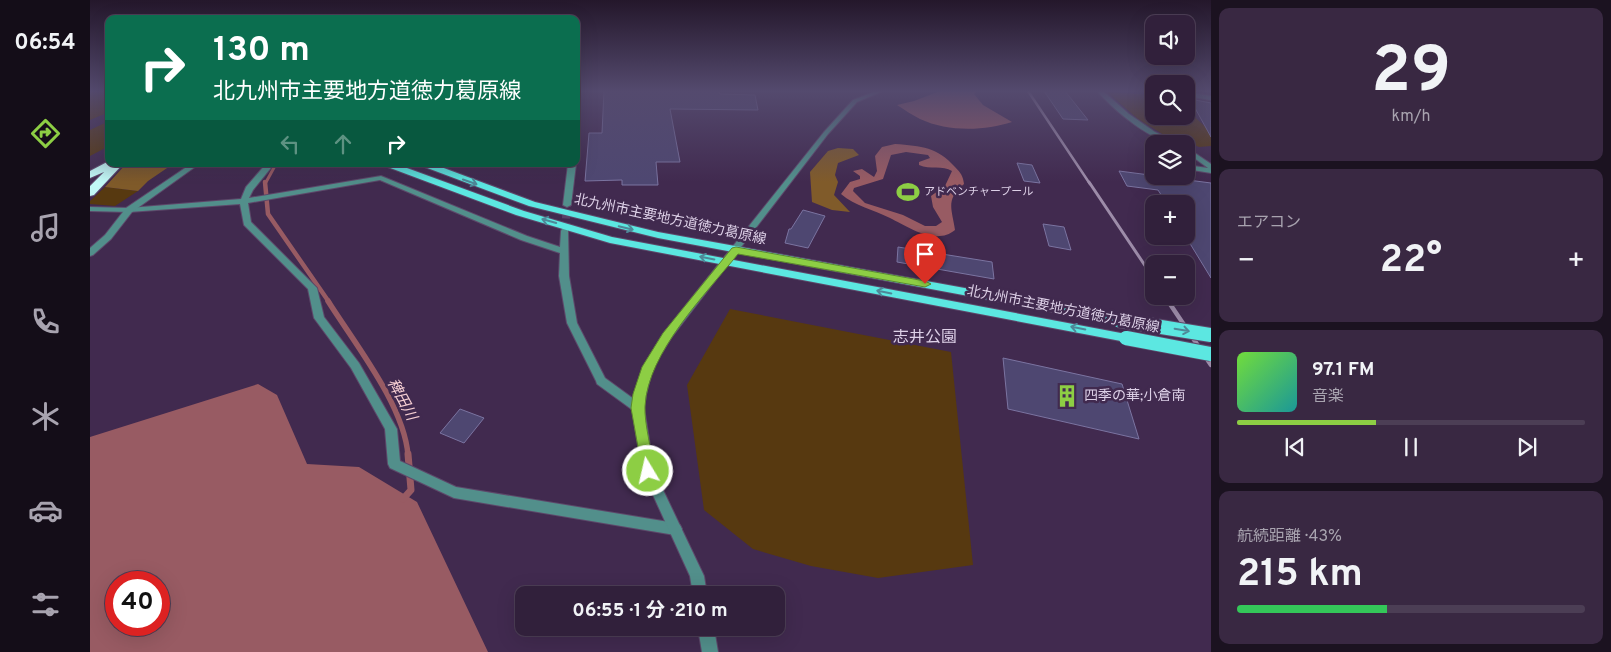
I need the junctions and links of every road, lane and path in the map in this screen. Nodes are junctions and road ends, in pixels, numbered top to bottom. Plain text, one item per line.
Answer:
1 (837, 121) edge
2 (1136, 121) edge
3 (1158, 135) edge
4 (1195, 155) edge
5 (105, 156) edge
6 (90, 164) edge
7 (105, 167) edge
8 (115, 167) edge
9 (192, 167) edge
10 (267, 167) edge
11 (396, 167) edge
12 (433, 167) edge
13 (572, 167) edge
14 (1211, 167) edge
15 (1195, 168) edge
16 (1211, 170) edge
17 (90, 175) edge
18 (90, 193) edge
19 (244, 201) junction
20 (567, 205) tunnel mouth
21 (90, 209) edge
22 (129, 210) junction
23 (565, 231) tunnel mouth
24 (736, 250) junction
25 (563, 251) junction
26 (90, 254) edge
27 (726, 262) junction
28 (1211, 335) edge
29 (1211, 354) edge
30 (638, 408) junction
31 (675, 529) junction
32 (699, 586) edge
33 (707, 636) edge
34 (710, 652) edge

1 - 24 street
2 - 3 street
4 - 14 street
5 - 6 highway
7 - 17 highway
8 - 18 highway
9 - 22 street
10 - 19 street
27 -> 11 main road, 北九州市主要地方道徳力葛原線
12 -> 24 main road, 北九州市主要地方道徳力葛原線
13 - 20 street
15 - 16 street
19 - 22 street
19 - 25 street
19 - 31 street
21 - 22 street
22 - 26 street
23 - 25 street
24 - 27 street
24 -> 28 main road, 北九州市主要地方道徳力葛原線, bridge
25 - 30 street
29 -> 27 main road, 北九州市主要地方道徳力葛原線, bridge
27 - 30 street
30 - 31 street
31 - 32 street
33 - 34 street

